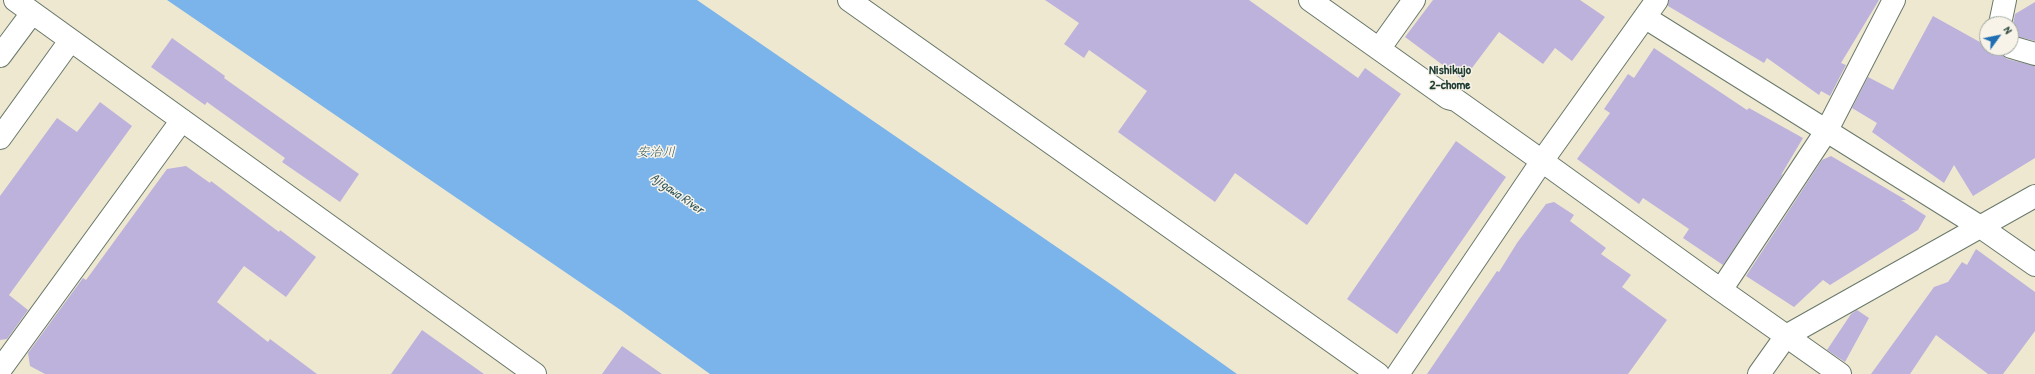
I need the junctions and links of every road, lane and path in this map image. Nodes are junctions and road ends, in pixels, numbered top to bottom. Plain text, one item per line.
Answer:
1 (15, 0) edge
2 (849, 0) edge
3 (1310, 0) edge
4 (1414, 0) edge
5 (1657, 0) edge
6 (1894, 0) edge
7 (2005, 0) edge
8 (32, 13) junction
9 (2002, 16) edge
10 (1646, 18) junction
11 (70, 40) junction
12 (1379, 49) junction
13 (2019, 49) edge
14 (2035, 54) edge
15 (0, 56) edge
16 (182, 120) junction
17 (1827, 130) junction
18 (0, 138) edge
19 (1542, 161) junction
20 (2035, 196) edge
21 (1982, 228) junction
22 (2035, 265) edge
23 (1720, 290) junction
24 (1786, 336) junction
25 (0, 370) edge
26 (535, 374) edge
27 (1378, 374) edge
28 (1398, 374) edge
29 (1759, 374) edge
30 (1840, 374) edge

1 - 8 street
2 - 27 street
3 - 12 street
4 - 12 street
5 - 10 street
6 - 17 street
7 - 9 street
8 - 11 street
8 - 15 street
10 - 17 street
10 - 19 street
11 - 16 street
11 - 18 street
12 - 19 street
13 - 14 street
16 - 25 street
16 - 26 street
17 - 21 street
17 - 23 street
19 - 23 street
19 - 28 street
20 - 21 street
21 - 22 street
21 - 24 street
23 - 24 street
24 - 29 street
24 - 30 street

